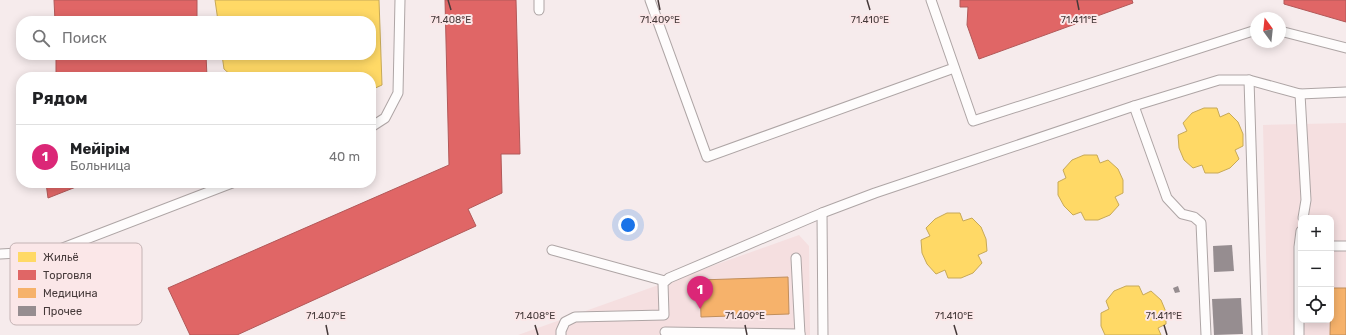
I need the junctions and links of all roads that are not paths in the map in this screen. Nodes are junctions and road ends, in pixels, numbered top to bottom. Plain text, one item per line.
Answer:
1 (400, 0) edge
2 (539, 0) edge
3 (650, 0) edge
4 (931, 0) edge
5 (540, 10) dead end
6 (1250, 32) edge
7 (1286, 33) edge
8 (1346, 48) edge
9 (954, 68) junction
10 (1249, 80) junction
11 (1346, 92) edge
12 (1300, 94) junction
13 (1134, 106) junction
14 (376, 124) edge
15 (219, 188) edge
16 (822, 213) junction
17 (1304, 215) edge
18 (76, 243) edge
19 (1334, 246) edge
20 (1346, 246) edge
21 (552, 250) dead end
22 (1300, 251) edge
23 (10, 253) edge
24 (0, 254) edge
25 (796, 258) dead end
26 (665, 281) junction
27 (664, 315) junction
28 (665, 334) edge
29 (800, 334) edge
30 (561, 335) edge
31 (823, 335) edge
32 (1206, 335) edge
33 (1257, 335) edge
34 (1300, 335) edge

1 - 14 lane
2 - 5 lane
3 - 9 lane
4 - 9 lane
6 - 9 lane
7 - 8 lane
10 - 12 lane
10 - 13 lane
10 - 33 lane
11 - 12 lane
12 - 17 lane
13 - 16 lane
13 - 32 lane
15 - 18 lane
16 - 26 lane
16 - 31 lane
19 - 20 lane
21 - 26 lane
22 - 34 lane
23 - 24 lane
25 - 29 lane
26 - 27 lane
27 - 28 lane
27 - 30 lane
28 - 29 lane

